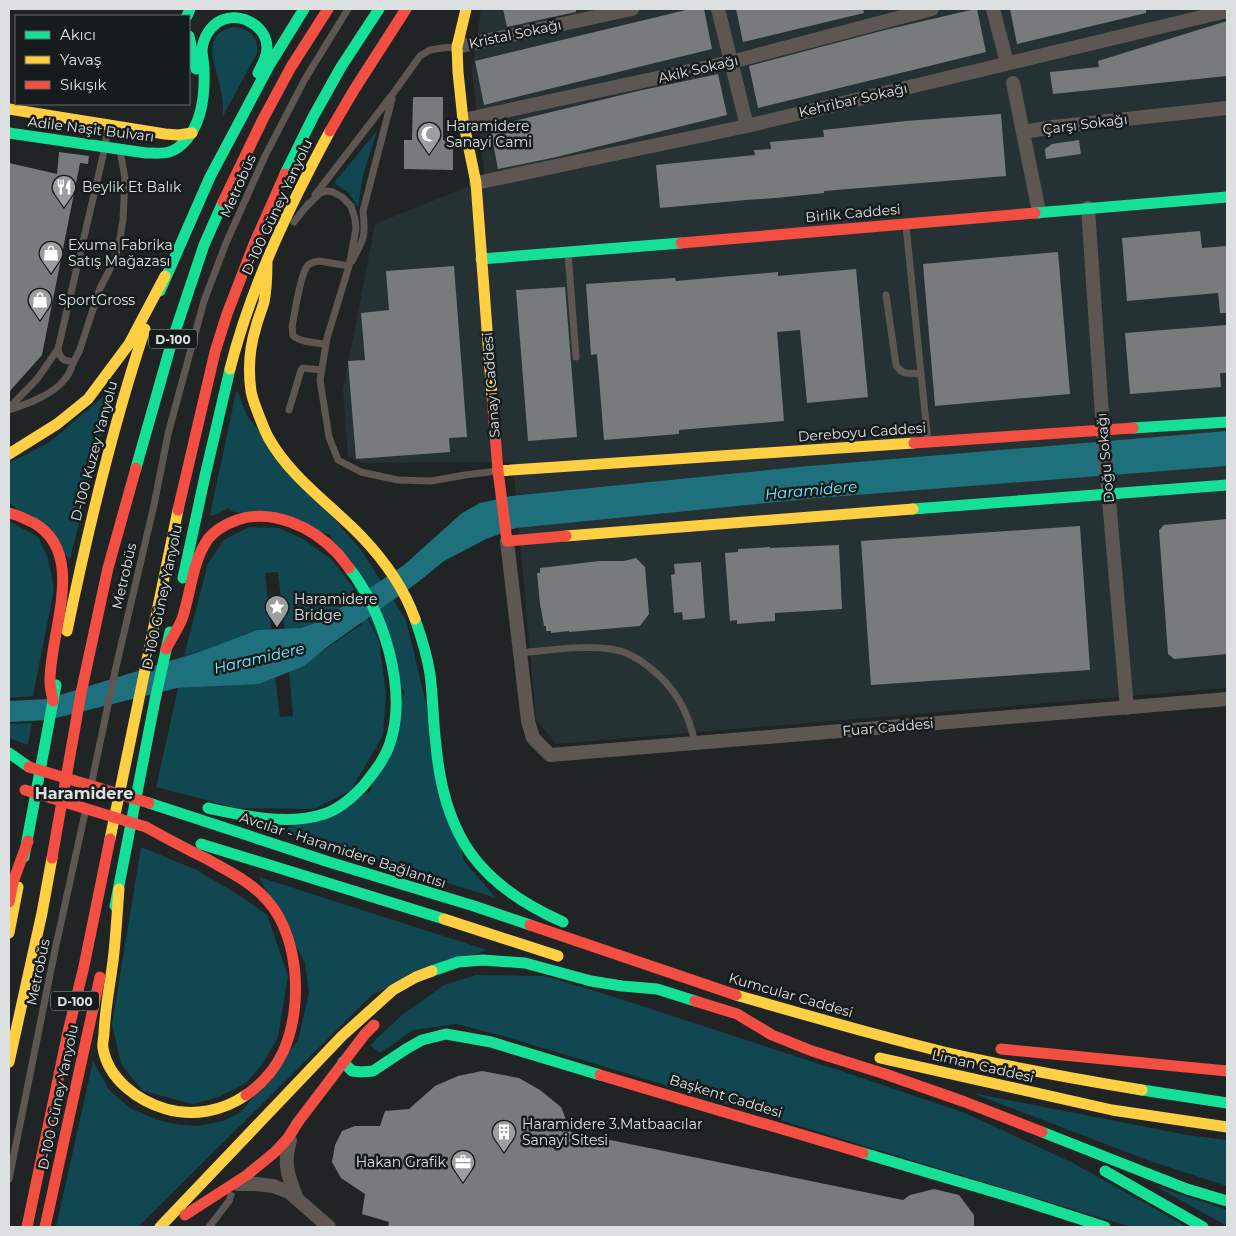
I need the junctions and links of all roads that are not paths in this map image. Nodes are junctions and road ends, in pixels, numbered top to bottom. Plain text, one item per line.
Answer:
1 (304, 9) edge
2 (328, 9) edge
3 (348, 9) edge
4 (379, 9) edge
5 (406, 9) edge
6 (466, 9) edge
7 (632, 9) edge
8 (718, 9) edge
9 (932, 9) edge
10 (993, 9) edge
11 (1227, 10) edge
12 (190, 40) edge
13 (457, 47) junction
14 (731, 62) junction
15 (1007, 63) junction
16 (1013, 83) dead end
17 (202, 94) junction
18 (392, 95) junction
19 (1227, 108) edge
20 (9, 109) edge
21 (463, 120) junction
22 (108, 124) junction
23 (237, 126) junction
24 (747, 126) junction
25 (1024, 132) junction
26 (192, 133) junction
27 (9, 134) edge
28 (105, 147) junction
29 (120, 149) junction
30 (476, 183) junction
31 (1227, 196) edge
32 (306, 207) junction
33 (1088, 208) junction
34 (1039, 212) junction
35 (906, 224) junction
36 (280, 230) junction
37 (568, 253) junction
38 (481, 259) junction
39 (267, 260) junction
40 (349, 266) junction
41 (165, 276) junction
42 (886, 295) dead end
43 (326, 344) junction
44 (58, 349) junction
45 (576, 357) dead end
46 (74, 361) junction
47 (321, 370) junction
48 (921, 373) junction
49 (9, 409) edge
50 (289, 410) dead end
51 (1227, 422) edge
52 (1103, 430) junction
53 (928, 442) junction
54 (9, 454) edge
55 (498, 471) junction
56 (1227, 485) edge
57 (1108, 494) junction
58 (9, 513) edge
59 (507, 541) junction
60 (166, 649) junction
61 (520, 653) junction
62 (1227, 699) edge
63 (53, 701) junction
64 (1127, 708) junction
65 (696, 743) junction
66 (9, 753) edge
67 (550, 755) joint
68 (9, 762) edge
69 (29, 767) junction
70 (90, 788) dead end
71 (18, 790) dead end
72 (88, 798) dead end
73 (149, 803) junction
74 (146, 827) junction
75 (28, 841) junction
76 (119, 889) junction
77 (9, 902) edge
78 (575, 926) dead end
79 (9, 933) edge
80 (617, 943) dead end
81 (566, 959) dead end
82 (458, 962) junction
83 (666, 971) junction
84 (612, 974) dead end
85 (421, 987) dead end
86 (657, 989) junction
87 (385, 1014) dead end
88 (737, 1014) junction
89 (810, 1038) dead end
90 (946, 1040) dead end
91 (909, 1043) junction
92 (986, 1046) dead end
93 (865, 1054) dead end
94 (9, 1062) edge
95 (344, 1062) junction
96 (1227, 1071) edge
97 (1227, 1103) edge
98 (1227, 1127) edge
99 (292, 1133) junction
100 (1040, 1133) junction
101 (9, 1179) edge
102 (234, 1184) junction
103 (297, 1200) junction
104 (1227, 1201) edge
105 (1097, 1226) edge
106 (27, 1227) edge
107 (45, 1227) edge
108 (160, 1227) edge
109 (168, 1227) edge
110 (209, 1227) edge
111 (328, 1227) edge
112 (1203, 1227) edge

1 - 23 main road, D-100 Kuzey Yanyolu
2 - 94 main road, D-100
3 - 70 lane, Metrobüs
4 - 106 main road, D-100
5 - 36 main road, D-100 Güney Yanyolu
6 - 13 main road, Sanayi Caddesi
7 - 13 street, Kristal Sokağı
8 - 14 street
9 - 14 street, Akik Sokağı
10 - 15 street
11 - 15 street, Kehribar Sokağı
12 - 17 main road, Adile Naşit Bulvarı
13 - 18 lane
13 - 21 main road, Sanayi Caddesi
14 - 21 street, Akik Sokağı
14 - 24 street
15 - 24 street, Kehribar Sokağı
16 - 25 street
17 - 23 main road, Adile Naşit Bulvarı
17 - 26 main road, Adile Naşit Bulvarı
18 - 32 lane
18 - 40 lane
19 - 25 street, Çarşı Sokağı
20 - 22 main road, Adile Naşit Bulvarı
21 - 30 main road, Sanayi Caddesi
22 - 26 main road, Adile Naşit Bulvarı
22 - 28 lane
23 - 41 main road, D-100 Kuzey Yanyolu
24 - 30 street, Kehribar Sokağı
25 - 34 street, Çarşı Sokağı
26 - 29 main road, Adile Naşit Bulvarı
27 - 28 main road, Adile Naşit Bulvarı
28 - 29 main road, Adile Naşit Bulvarı
28 - 44 lane
29 - 46 lane
30 - 38 main road, Sanayi Caddesi
31 - 33 main road, Birlik Caddesi
32 - 36 lane
32 - 40 lane
33 - 34 main road, Birlik Caddesi
33 - 52 street, Doğu Sokağı
34 - 35 main road, Birlik Caddesi
35 - 37 main road, Birlik Caddesi
35 - 48 lane
36 - 39 main road, D-100 Güney Yanyolu
37 - 38 main road, Birlik Caddesi
37 - 45 lane
38 - 55 main road, Sanayi Caddesi
39 - 60 main road, D-100 Güney Yanyolu
39 - 78 main road
40 - 43 lane
40 - 43 lane
41 - 54 main road
41 - 63 main road, D-100 Kuzey Yanyolu
42 - 48 lane
43 - 47 lane
44 - 46 lane
44 - 49 lane
46 - 49 lane
47 - 50 lane
47 - 55 lane
48 - 53 lane
51 - 52 main road, Dereboyu Caddesi
52 - 53 main road, Dereboyu Caddesi
52 - 57 street, Doğu Sokağı
53 - 55 main road, Dereboyu Caddesi
55 - 59 main road, Sanayi Caddesi
56 - 57 main road
57 - 59 main road
57 - 64 street, Doğu Sokağı
58 - 63 main road
59 - 61 street, Sanayi Caddesi
60 - 73 main road
60 - 76 main road, D-100 Güney Yanyolu
61 - 65 lane
61 - 67 street, Sanayi Caddesi
62 - 64 street, Fuar Caddesi
63 - 75 main road, D-100 Kuzey Yanyolu
64 - 65 street, Fuar Caddesi
65 - 67 street, Fuar Caddesi
66 - 69 main road
68 - 69 main road, Avcılar - Haramidere Bağlantısı
69 - 73 main road, Avcılar - Haramidere Bağlantısı, bridge
71 - 74 main road, bridge
72 - 101 lane, Metrobüs
73 - 83 main road, Avcılar - Haramidere Bağlantısı
74 - 76 main road
74 - 81 main road
75 - 77 main road
75 - 79 main road, D-100 Kuzey Yanyolu
76 - 107 main road, D-100 Güney Yanyolu
80 - 83 main road
82 - 85 main road
82 - 86 main road
82 - 108 main road
83 - 91 main road, Kumcular Caddesi
84 - 86 main road
86 - 88 main road
87 - 95 main road
88 - 89 main road
88 - 100 main road
90 - 91 main road
91 - 97 main road, Liman Caddesi
92 - 96 main road
93 - 98 main road, Liman Caddesi
95 - 99 main road
95 - 105 main road, Başkent Caddesi
99 - 102 main road
99 - 103 street
100 - 104 main road
100 - 112 main road
102 - 103 street
102 - 109 main road
102 - 110 lane
103 - 111 street

